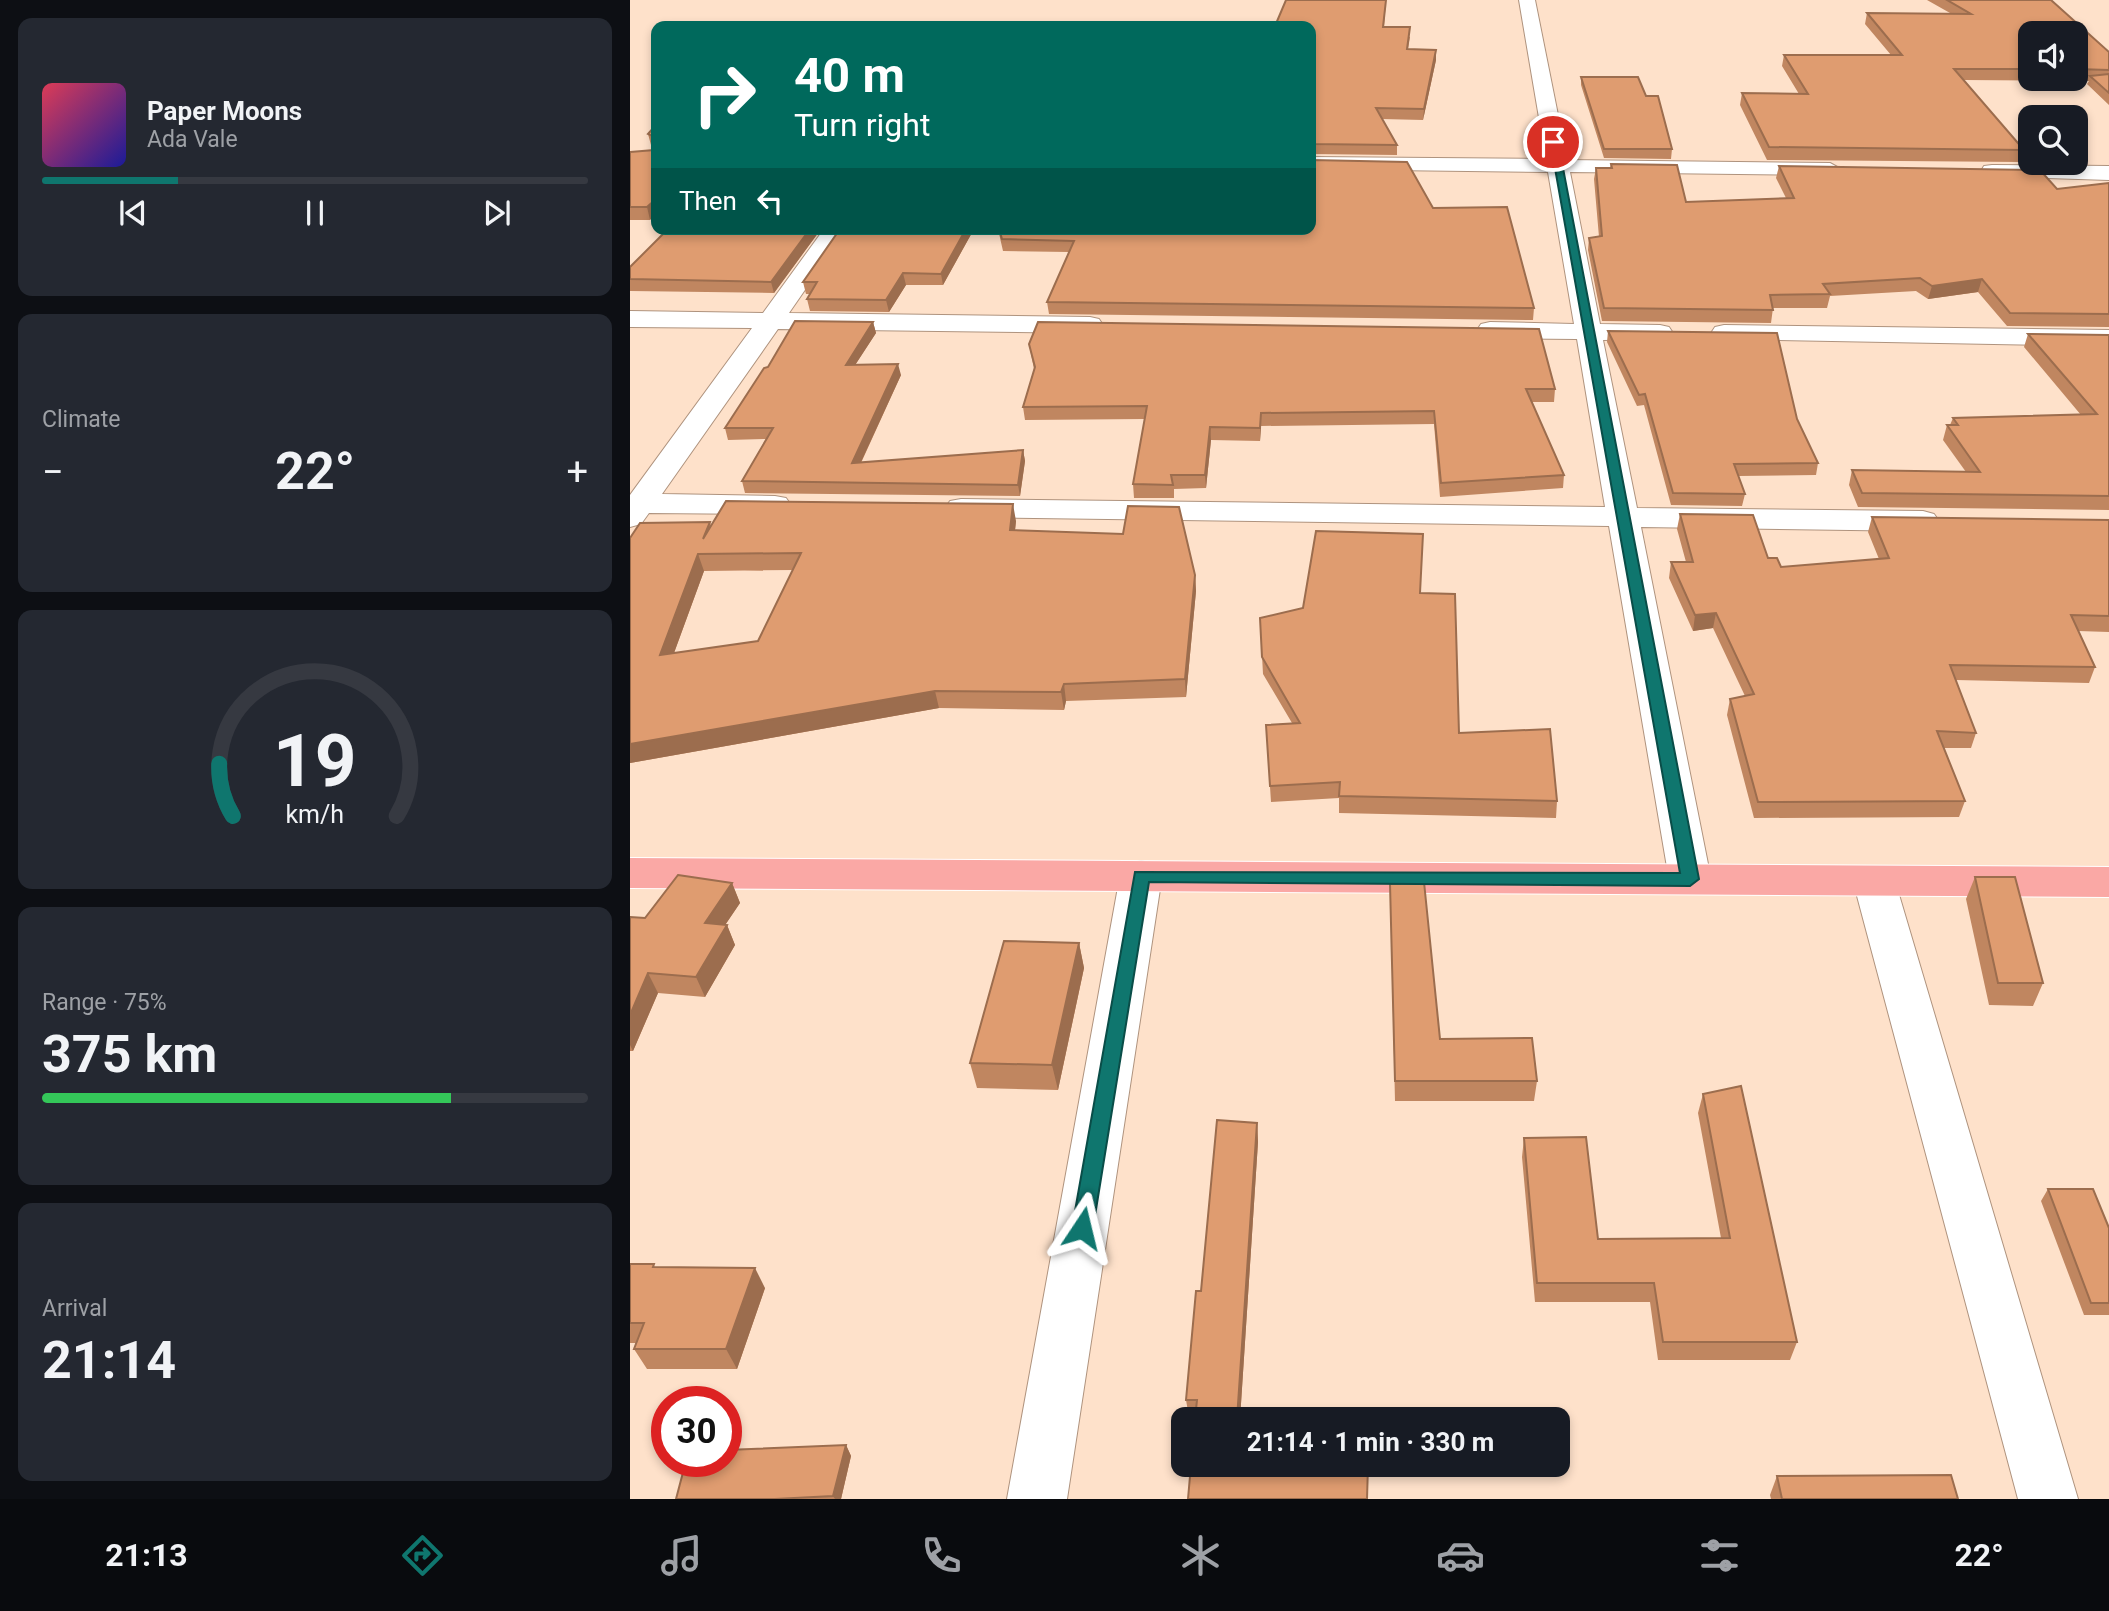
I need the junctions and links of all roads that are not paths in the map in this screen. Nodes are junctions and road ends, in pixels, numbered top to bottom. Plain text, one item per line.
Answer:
1 (1527, 0) edge
2 (1316, 163) edge
3 (1558, 166) junction
4 (1847, 170) edge
5 (1971, 171) edge
6 (2109, 173) edge
7 (832, 235) edge
8 (630, 319) edge
9 (771, 321) junction
10 (1117, 325) edge
11 (1464, 330) edge
12 (1589, 332) junction
13 (2109, 338) edge
14 (807, 506) edge
15 (931, 507) edge
16 (635, 510) edge
17 (1623, 517) junction
18 (1956, 521) edge
19 (630, 873) edge
20 (1141, 876) junction
21 (1690, 879) junction
22 (1874, 881) junction
23 (2109, 882) edge
24 (1037, 1499) edge
25 (2048, 1499) edge

1 - 3 street
2 - 3 street
3 - 4 street
3 - 12 street
5 - 6 street
7 - 9 street
8 - 9 street
9 - 10 street
9 - 16 street
11 - 12 street
12 - 13 street
12 - 17 street
14 - 16 street
15 - 17 street
17 - 18 street
17 - 21 street
19 - 20 main road
20 - 21 main road
20 - 24 street
21 - 22 main road
22 - 23 main road
22 - 25 street

